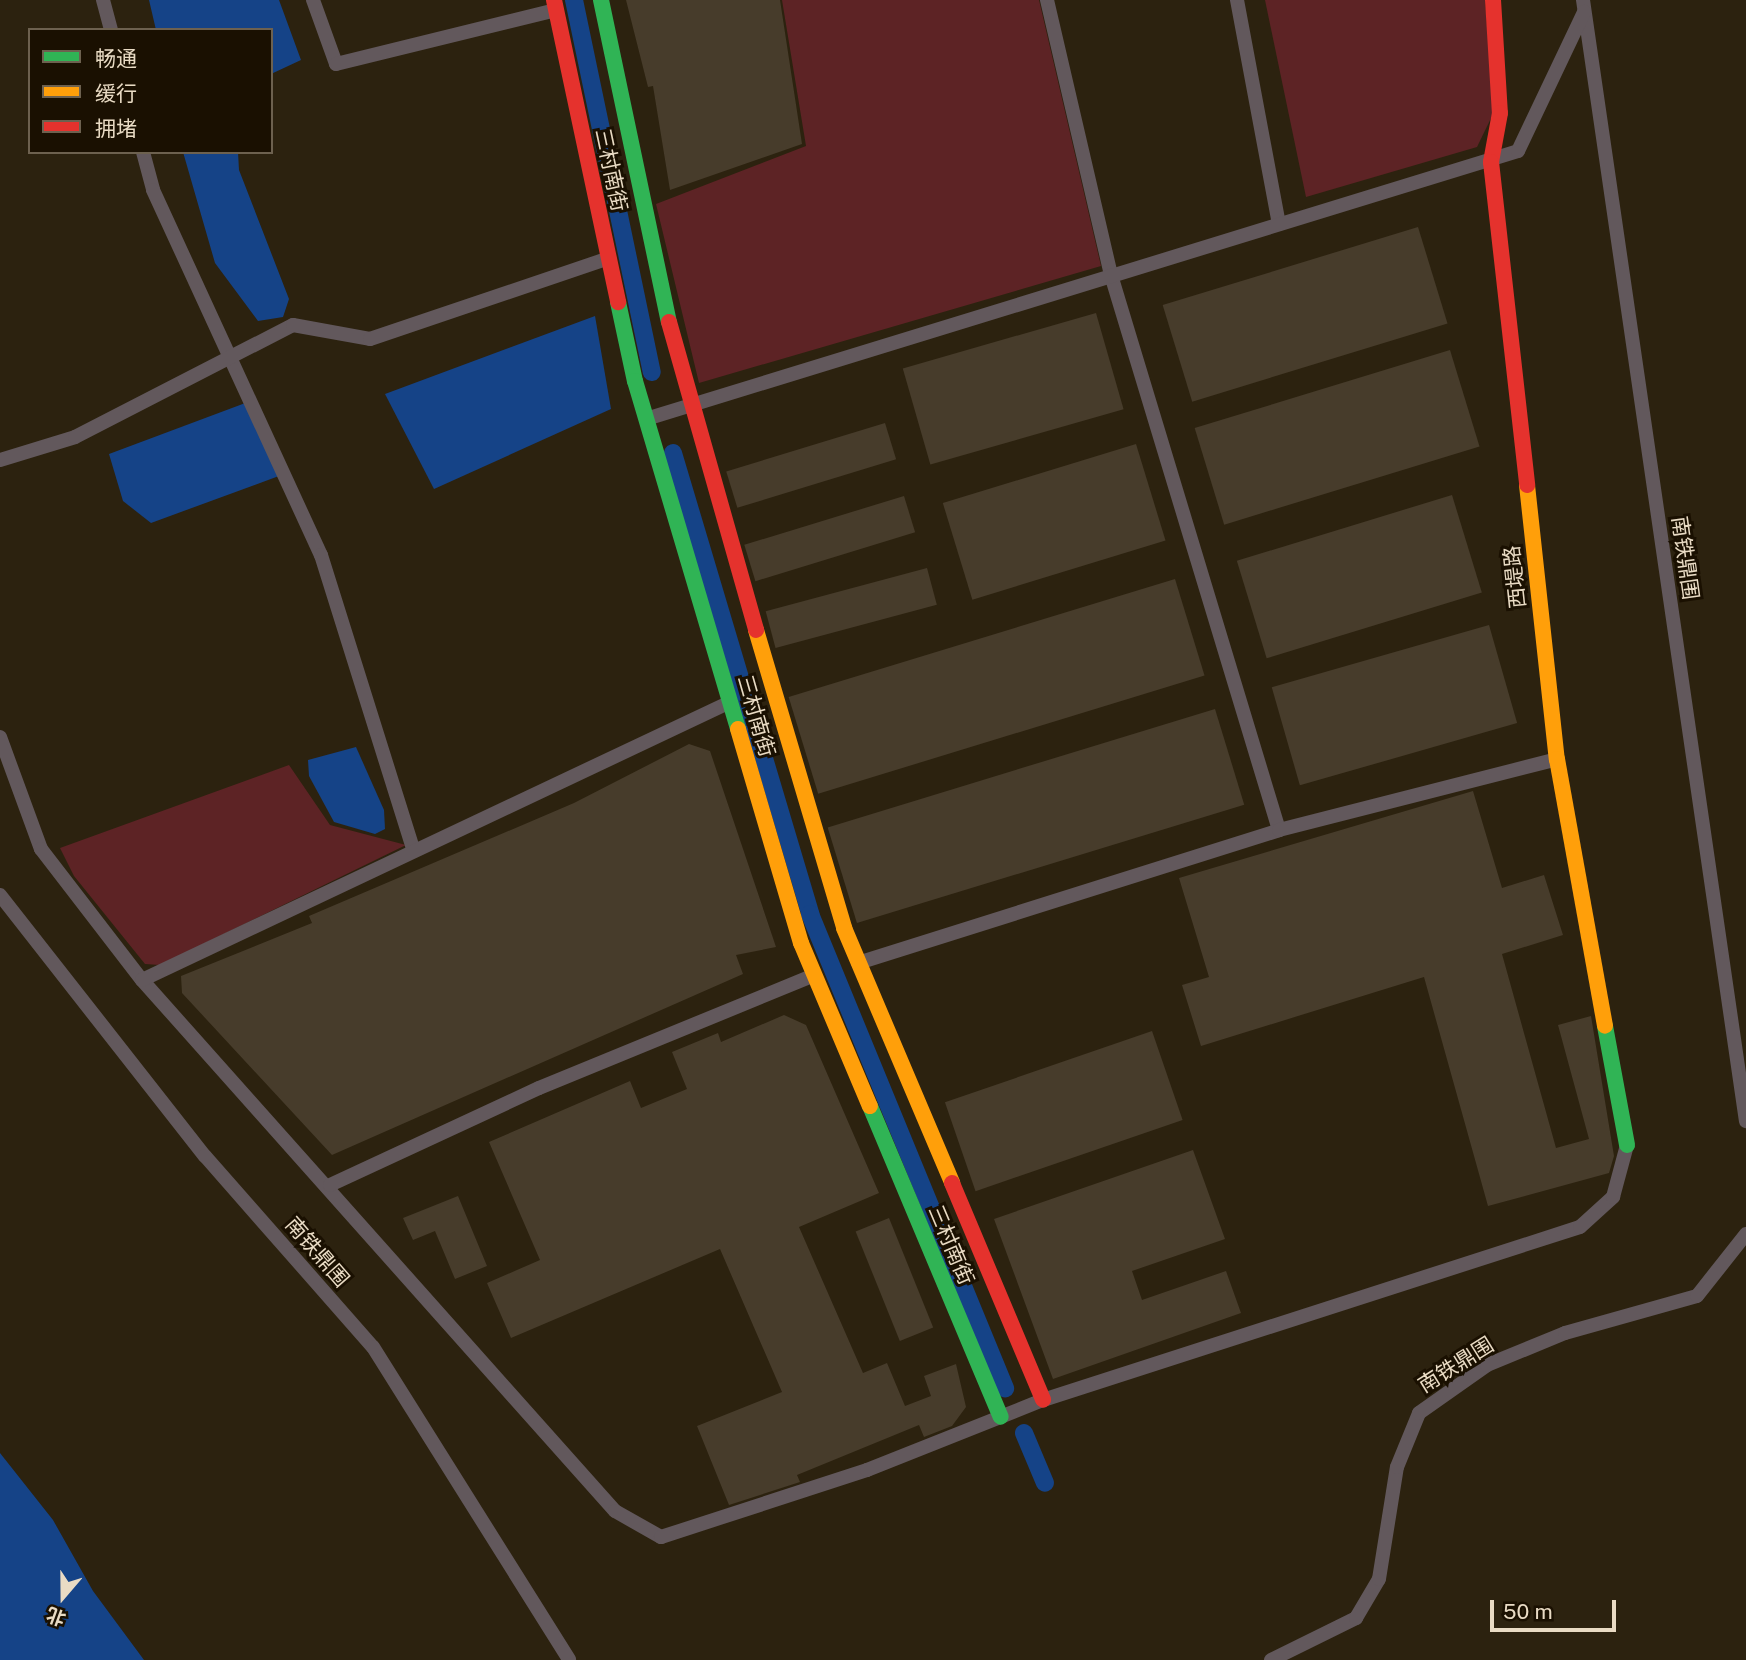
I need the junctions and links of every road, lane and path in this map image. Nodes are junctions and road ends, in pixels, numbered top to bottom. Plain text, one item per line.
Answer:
1 (103, 0) edge
2 (313, 0) edge
3 (601, 0) edge
4 (1047, 0) edge
5 (1237, 0) edge
6 (1493, 0) edge
7 (555, 5) edge
8 (1584, 6) edge
9 (110, 28) edge
10 (144, 154) edge
11 (1491, 162) junction
12 (1279, 225) junction
13 (609, 258) junction
14 (1111, 275) junction
15 (233, 355) junction
16 (690, 406) junction
17 (646, 418) junction
18 (0, 460) edge
19 (730, 702) junction
20 (0, 737) edge
21 (1557, 759) junction
22 (1279, 830) junction
23 (413, 849) junction
24 (0, 895) edge
25 (859, 963) junction
26 (814, 975) junction
27 (142, 980) junction
28 (1746, 1121) edge
29 (1627, 1145) joint
30 (330, 1185) junction
31 (1746, 1234) edge
32 (1043, 1400) junction
33 (1001, 1417) junction
34 (569, 1660) edge
35 (1272, 1660) edge

1 - 9 street
2 - 7 street
3 - 16 street, 三村南街
4 - 14 street
5 - 12 street
6 - 11 street, 西堤路
7 - 13 street, 三村南街
8 - 11 street
8 - 28 street, 南铁鼎围
10 - 15 street
11 - 12 street
11 - 21 street, 西堤路
12 - 14 street
13 - 15 street
13 - 17 street, 三村南街
14 - 16 street
14 - 22 street
15 - 18 street
15 - 23 street
16 - 17 street
16 - 25 street, 三村南街
17 - 19 street, 三村南街
19 - 23 street
19 - 26 street, 三村南街
20 - 27 street
21 - 22 street
21 - 29 street, 西堤路
22 - 25 street
23 - 27 street
24 - 34 street, 南铁鼎围
25 - 32 street, 三村南街
26 - 30 street
26 - 33 street, 三村南街
27 - 30 street
29 - 32 street
30 - 33 street
31 - 35 street, 南铁鼎围
32 - 33 street

